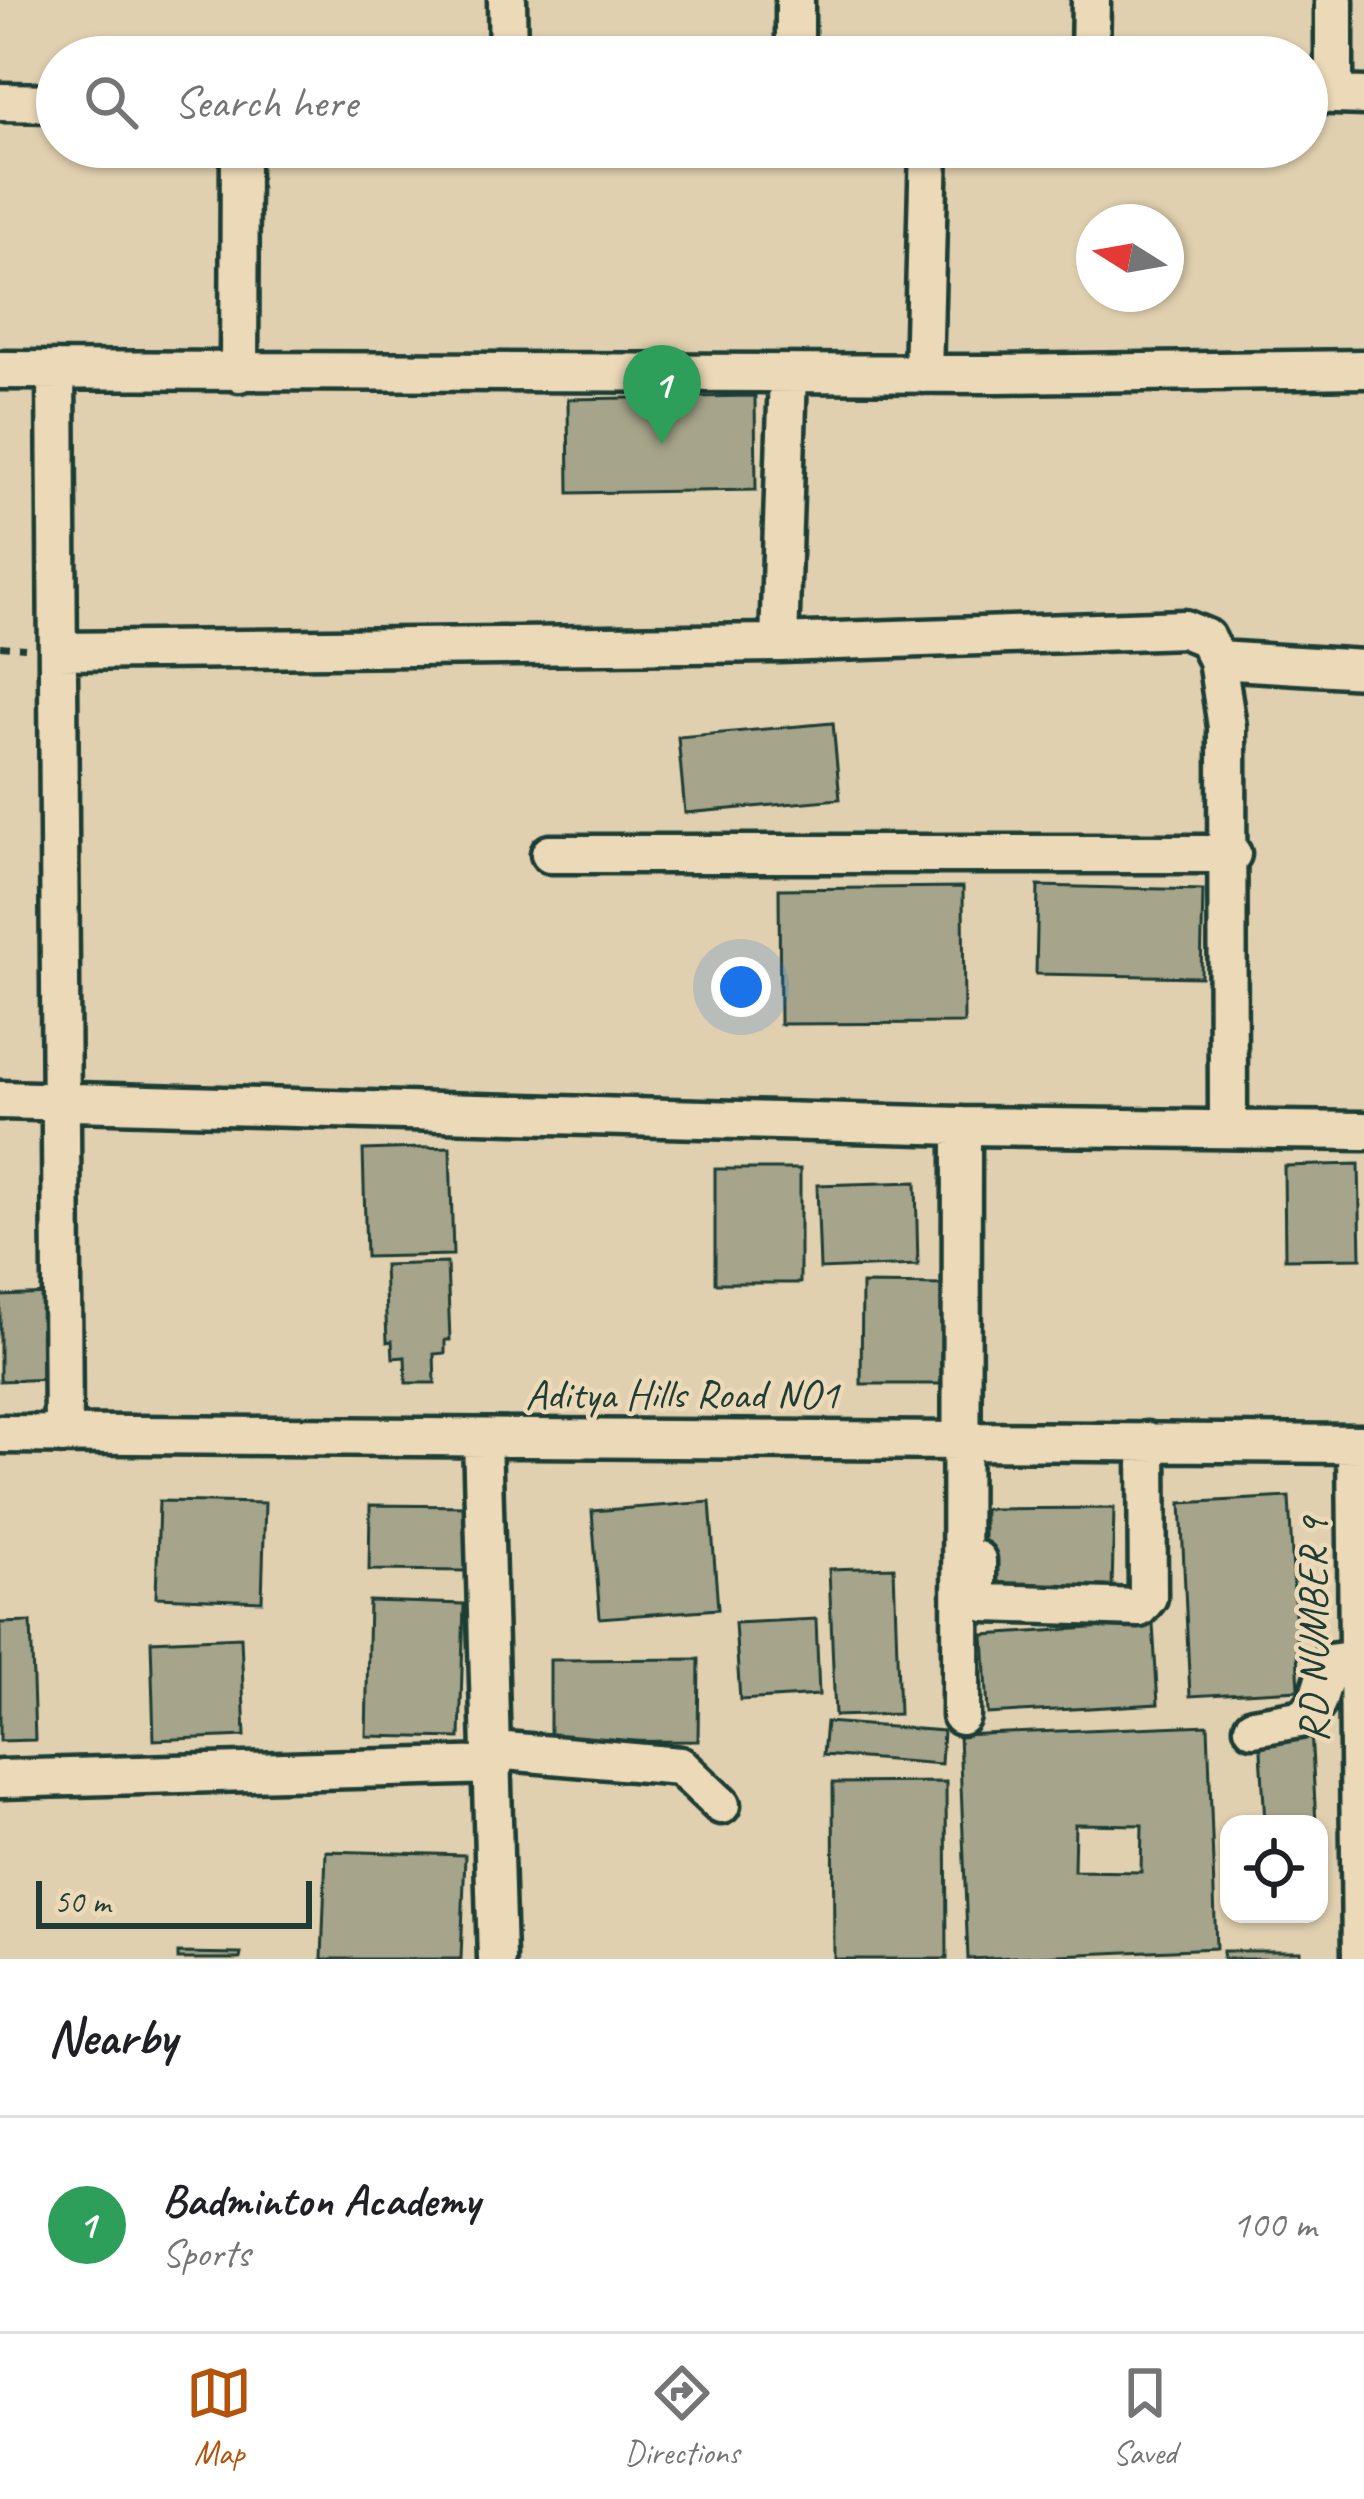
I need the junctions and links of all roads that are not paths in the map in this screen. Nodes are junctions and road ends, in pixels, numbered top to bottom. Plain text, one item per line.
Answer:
1 (507, 0) edge
2 (795, 0) edge
3 (1091, 0) edge
4 (1334, 0) edge
5 (508, 36) edge
6 (795, 36) edge
7 (1090, 36) edge
8 (1335, 95) edge
9 (0, 102) edge
10 (36, 103) edge
11 (240, 168) edge
12 (928, 168) edge
13 (1364, 369) edge
14 (0, 370) edge
15 (56, 370) junction
16 (239, 373) junction
17 (788, 374) junction
18 (923, 374) junction
19 (779, 644) junction
20 (58, 651) junction
21 (1217, 660) junction
22 (1364, 669) edge
23 (550, 854) dead end
24 (1232, 854) junction
25 (0, 1100) edge
26 (61, 1100) junction
27 (962, 1126) junction
28 (1228, 1130) junction
29 (1364, 1131) edge
30 (0, 1434) edge
31 (63, 1435) junction
32 (482, 1438) junction
33 (969, 1442) junction
34 (1147, 1442) junction
35 (1360, 1444) edge
36 (1358, 1659) junction
37 (961, 1716) dead end
38 (1253, 1727) dead end
39 (494, 1758) junction
40 (0, 1779) edge
41 (721, 1805) dead end
42 (497, 1959) edge
43 (1361, 1959) edge

1 - 5 street
2 - 6 street
3 - 7 street
4 - 8 street
9 - 10 street
11 - 16 street
12 - 18 street
13 - 18 street
14 - 15 street
15 - 16 street
15 - 20 street
16 - 17 street
17 - 18 street
17 - 19 street
19 - 20 street
19 - 21 street
20 - 26 street
21 - 22 street
21 - 24 street
23 - 24 street
24 - 28 street
25 - 26 street
26 - 27 street
26 - 31 street
27 - 28 street
27 - 33 street
28 - 29 street
30 - 31 street, Aditya Hills Road NO1
31 - 32 street, Aditya Hills Road NO1
32 - 33 street, Aditya Hills Road NO1
32 - 39 street
33 - 34 street, Aditya Hills Road NO1
33 - 34 street
33 - 37 street
34 - 35 street, Aditya Hills Road NO1
35 - 36 street, RD NUMBER 9
36 - 38 street
36 - 43 street, RD NUMBER 9
39 - 40 street
39 - 41 street
39 - 42 street

